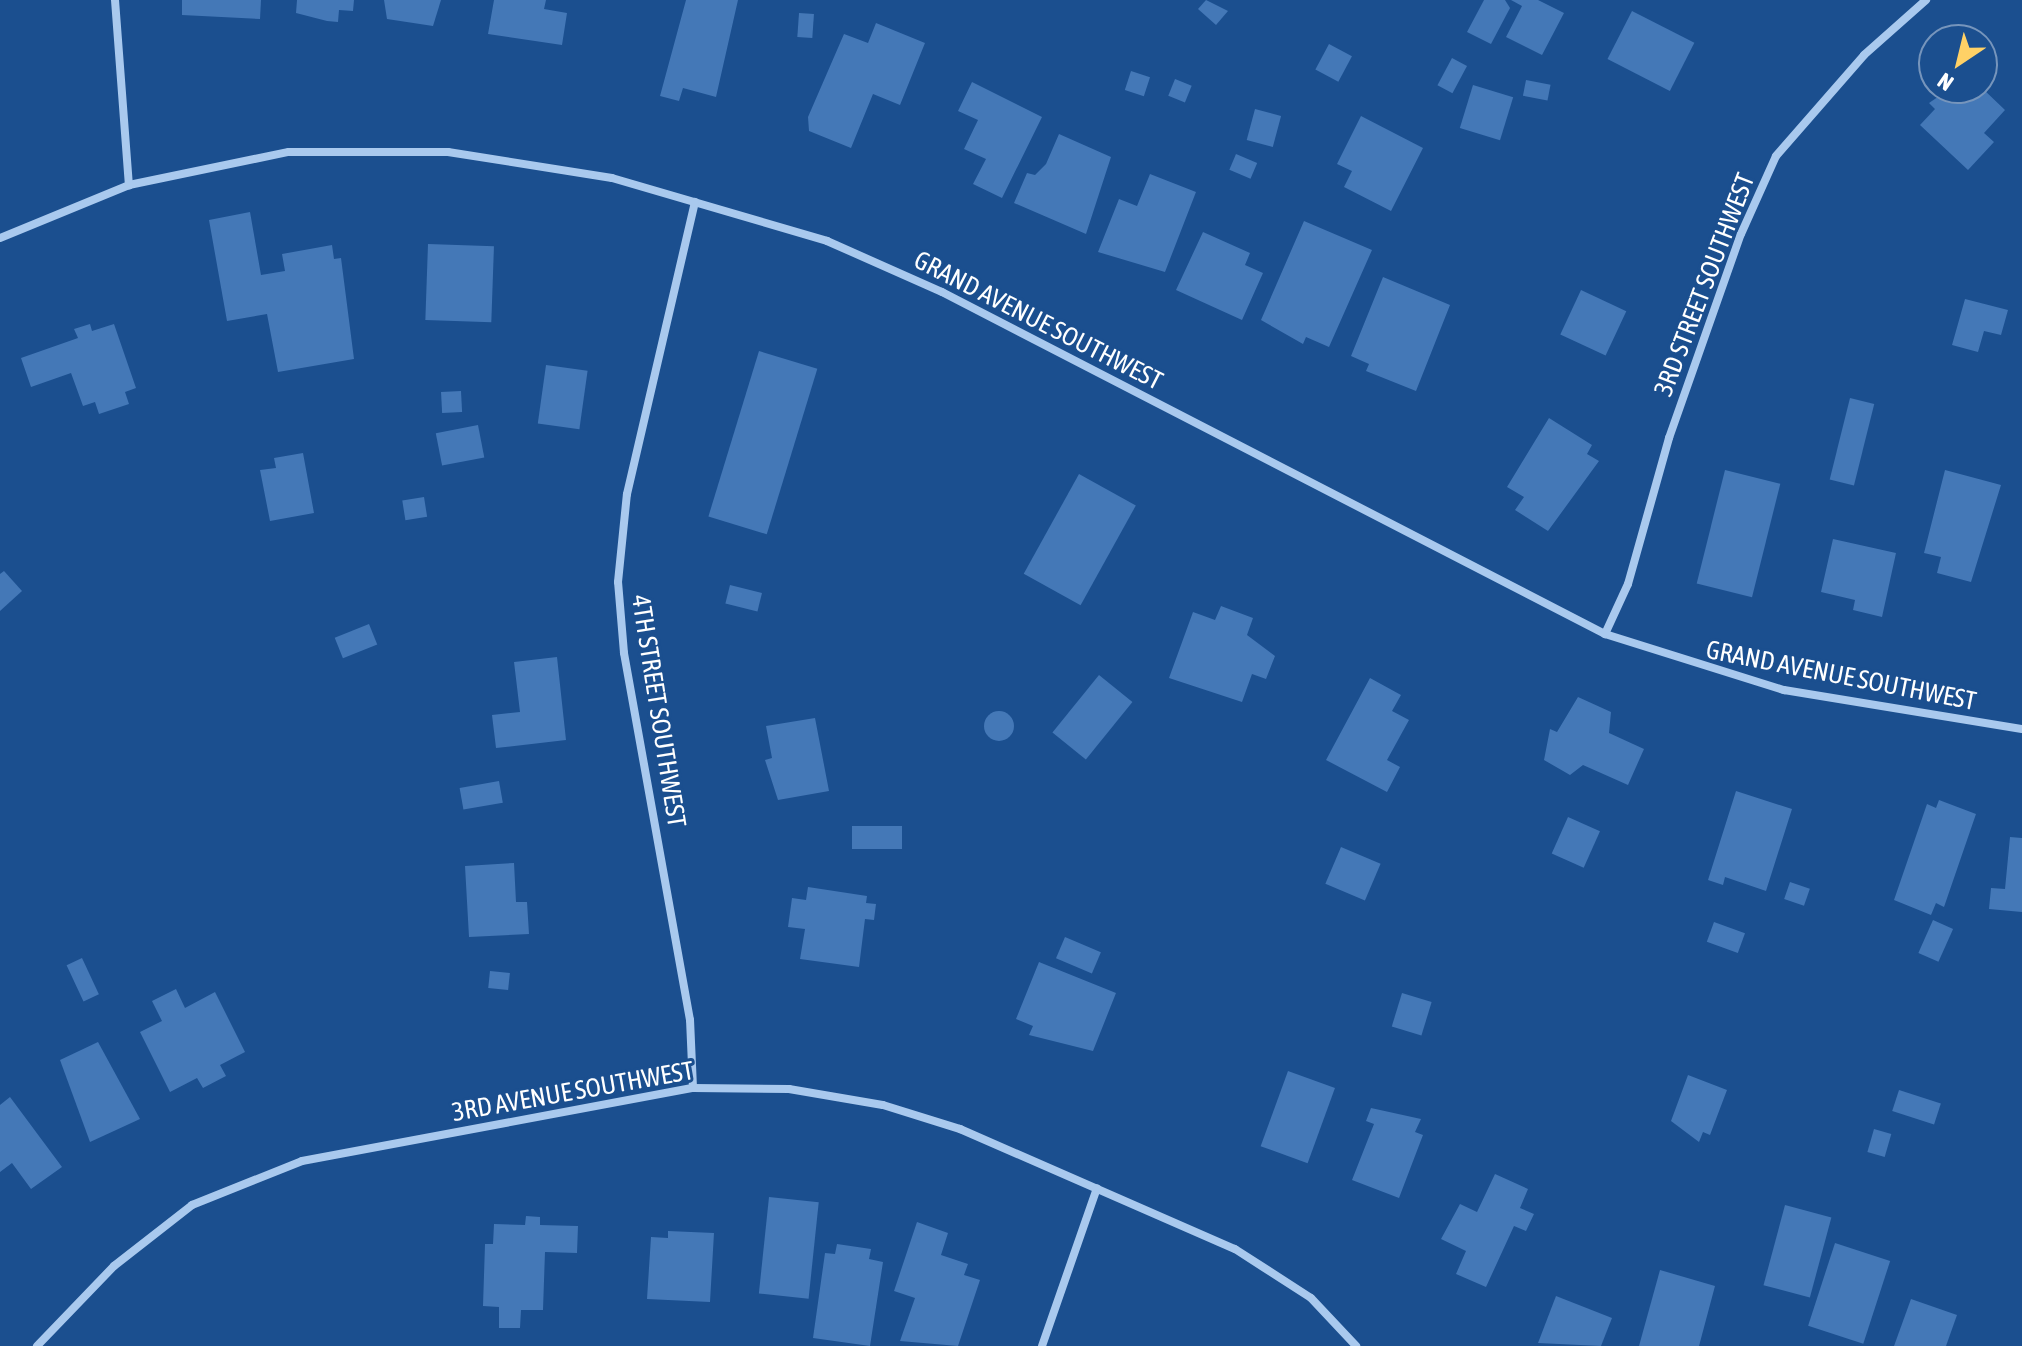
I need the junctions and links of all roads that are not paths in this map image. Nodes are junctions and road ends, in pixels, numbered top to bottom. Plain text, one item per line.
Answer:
1 (115, 0) edge
2 (1926, 0) edge
3 (129, 185) junction
4 (695, 202) junction
5 (0, 238) edge
6 (1605, 634) junction
7 (2022, 729) edge
8 (693, 1088) junction
9 (1097, 1188) junction
10 (37, 1346) edge
11 (1042, 1346) edge
12 (1356, 1346) edge

1 - 3 street
2 - 6 street, 3RD STREET SOUTHWEST
3 - 4 street, GRAND AVENUE SOUTHWEST
3 - 5 street, GRAND AVENUE SOUTHWEST
4 - 6 street, GRAND AVENUE SOUTHWEST
4 - 8 street, 4TH STREET SOUTHWEST
6 - 7 street, GRAND AVENUE SOUTHWEST
8 - 9 street, 3RD AVENUE SOUTHWEST
8 - 10 street, 3RD AVENUE SOUTHWEST
9 - 11 street
9 - 12 street, 3RD AVENUE SOUTHWEST

